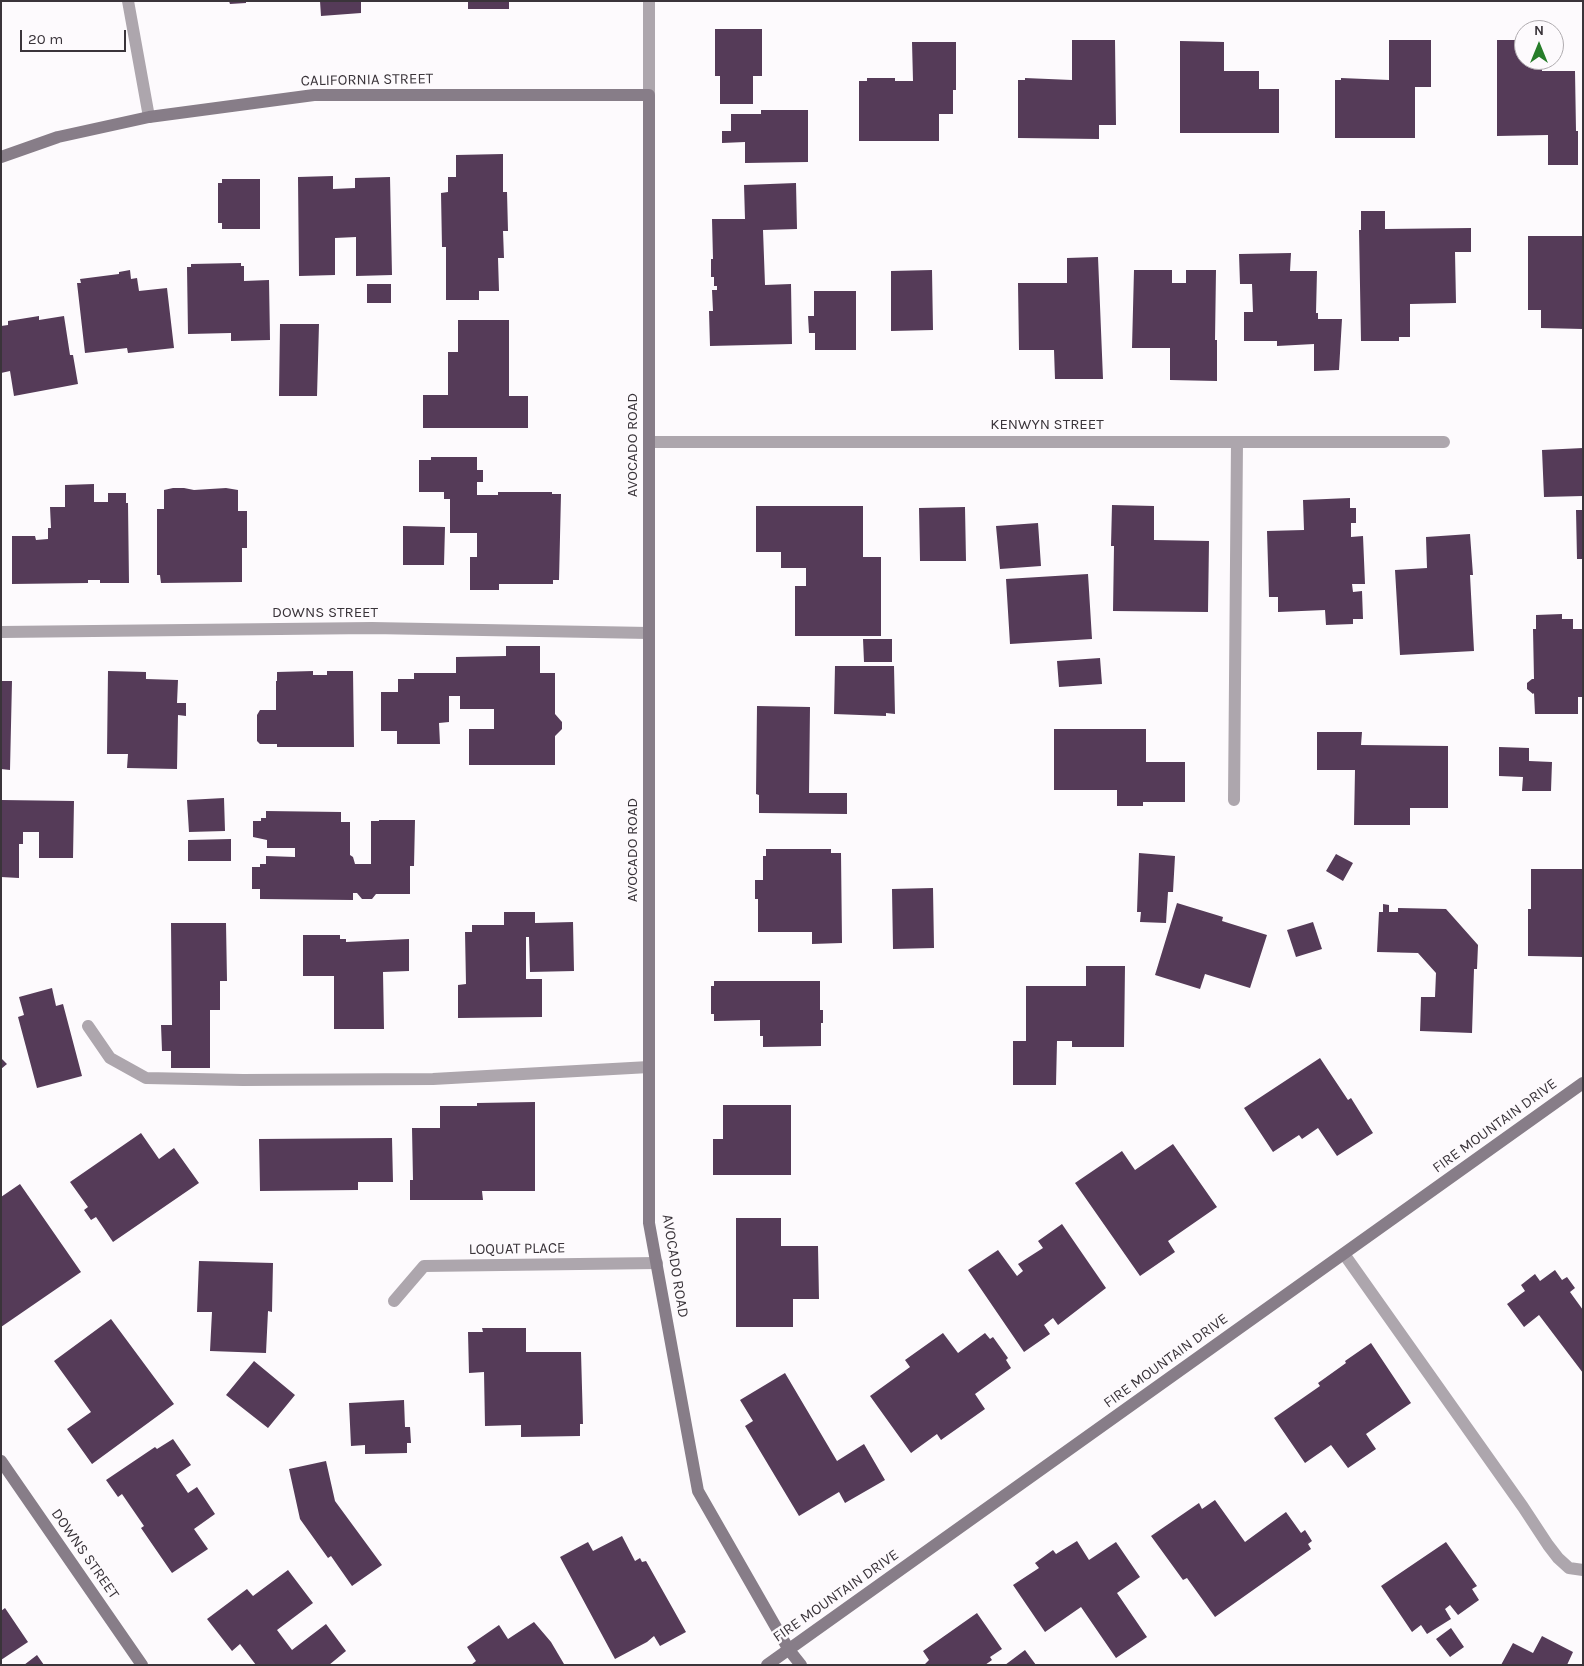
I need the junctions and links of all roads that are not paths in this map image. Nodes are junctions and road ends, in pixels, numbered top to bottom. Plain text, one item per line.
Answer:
1 (128, 1) edge
2 (650, 1) edge
3 (650, 95) junction
4 (149, 117) junction
5 (1, 157) edge
6 (650, 442) junction
7 (1237, 442) junction
8 (1444, 442) dead end
9 (1, 632) edge
10 (650, 633) junction
11 (1234, 800) dead end
12 (88, 1026) dead end
13 (650, 1066) junction
14 (1583, 1083) edge
15 (1344, 1254) junction
16 (657, 1263) junction
17 (394, 1301) dead end
18 (3, 1467) edge
19 (1583, 1570) edge
20 (789, 1650) junction
21 (142, 1665) edge
22 (767, 1665) edge
23 (801, 1665) edge

1 - 4 street
2 - 3 street, AVOCADO ROAD
3 - 4 street, CALIFORNIA STREET
3 - 6 street, AVOCADO ROAD
4 - 5 street, CALIFORNIA STREET
6 - 7 street, KENWYN STREET
6 - 10 street, AVOCADO ROAD
7 - 8 street, KENWYN STREET
7 - 11 street
9 - 10 street, DOWNS STREET
10 - 13 street, AVOCADO ROAD
12 - 13 street
13 - 16 street, AVOCADO ROAD
14 - 15 street, FIRE MOUNTAIN DRIVE
15 - 19 street
15 - 20 street, FIRE MOUNTAIN DRIVE
16 - 17 street, LOQUAT PLACE
16 - 20 street, AVOCADO ROAD
18 - 21 street, DOWNS STREET
20 - 22 street, FIRE MOUNTAIN DRIVE
20 - 23 street, AVOCADO ROAD

